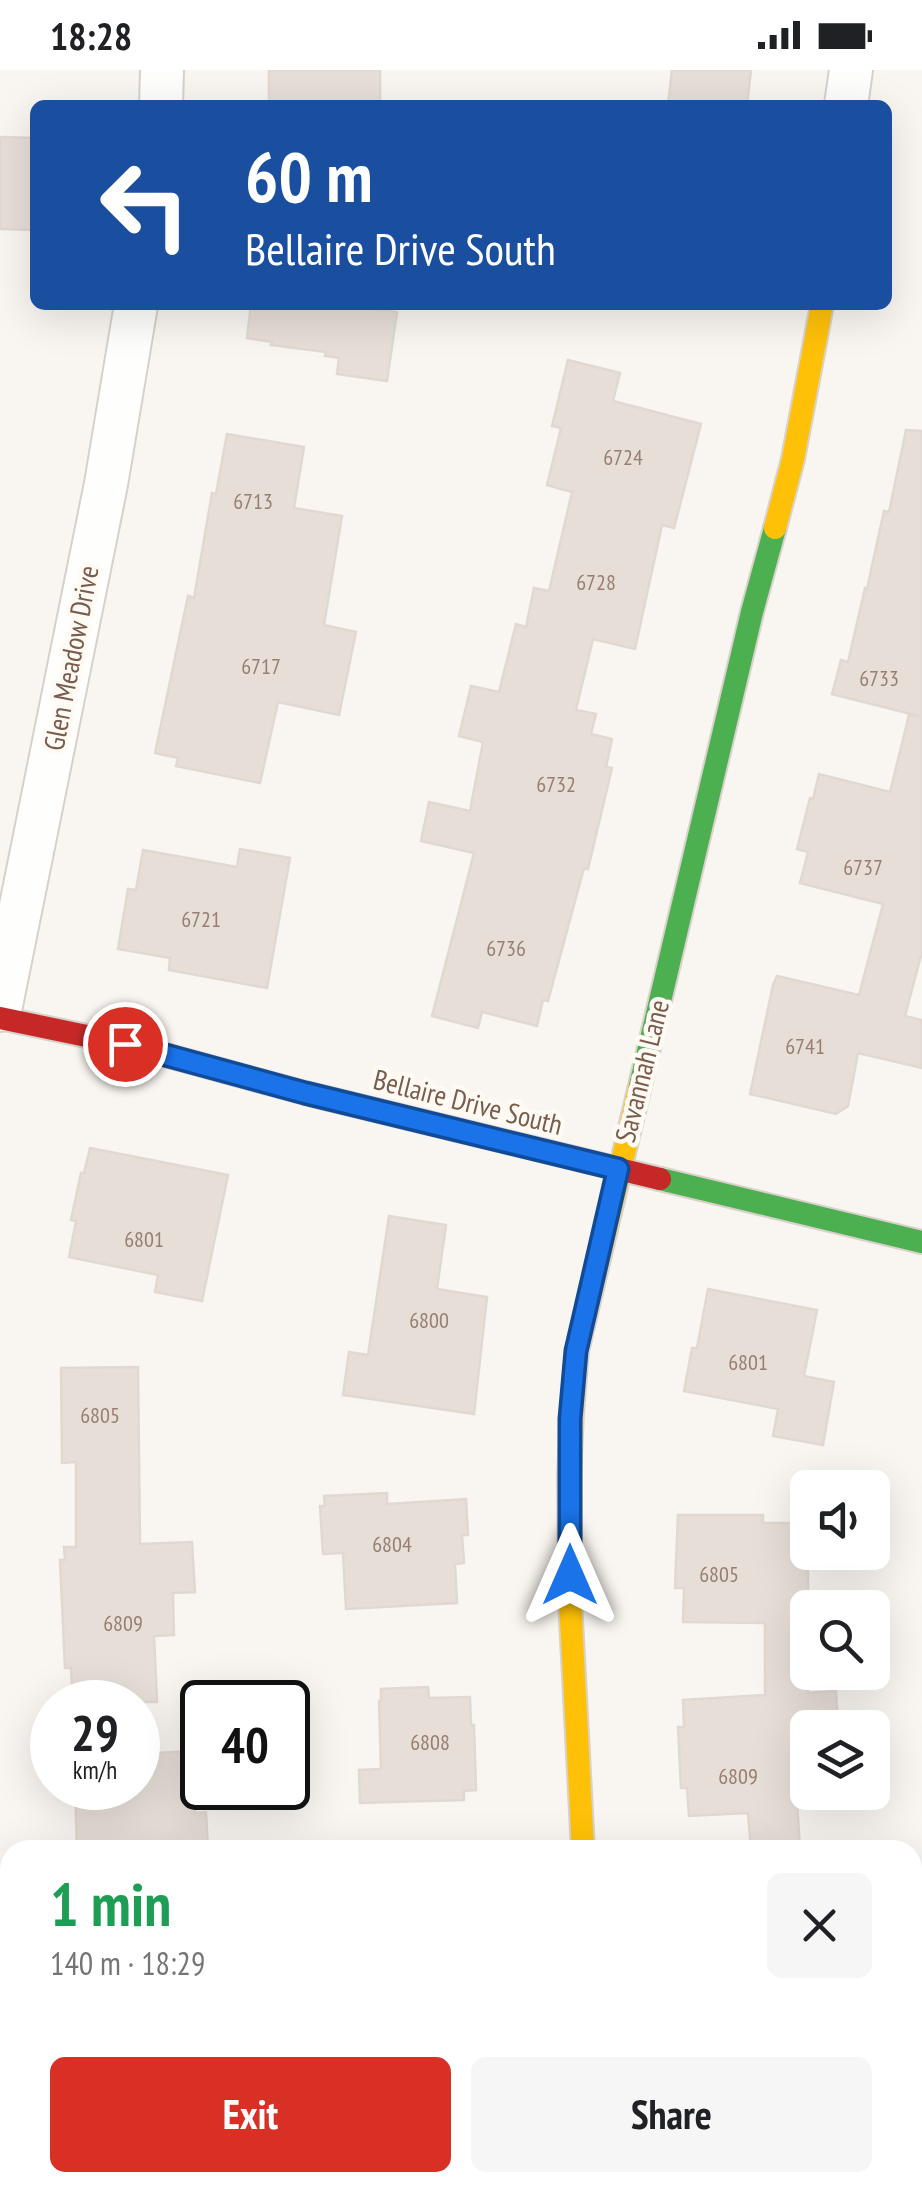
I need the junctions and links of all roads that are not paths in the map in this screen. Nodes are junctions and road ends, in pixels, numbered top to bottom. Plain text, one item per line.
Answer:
1 (162, 70) edge
2 (851, 70) edge
3 (161, 100) edge
4 (847, 100) edge
5 (135, 310) edge
6 (821, 310) edge
7 (0, 1014) edge
8 (618, 1169) junction
9 (922, 1242) edge
10 (581, 1840) edge

1 - 3 street
2 - 4 street
5 - 7 street, Glen Meadow Drive
6 - 8 street, Savannah Lane
7 - 8 street, Bellaire Drive South
8 - 9 street, Bellaire Drive South
8 - 10 street, Savannah Lane

